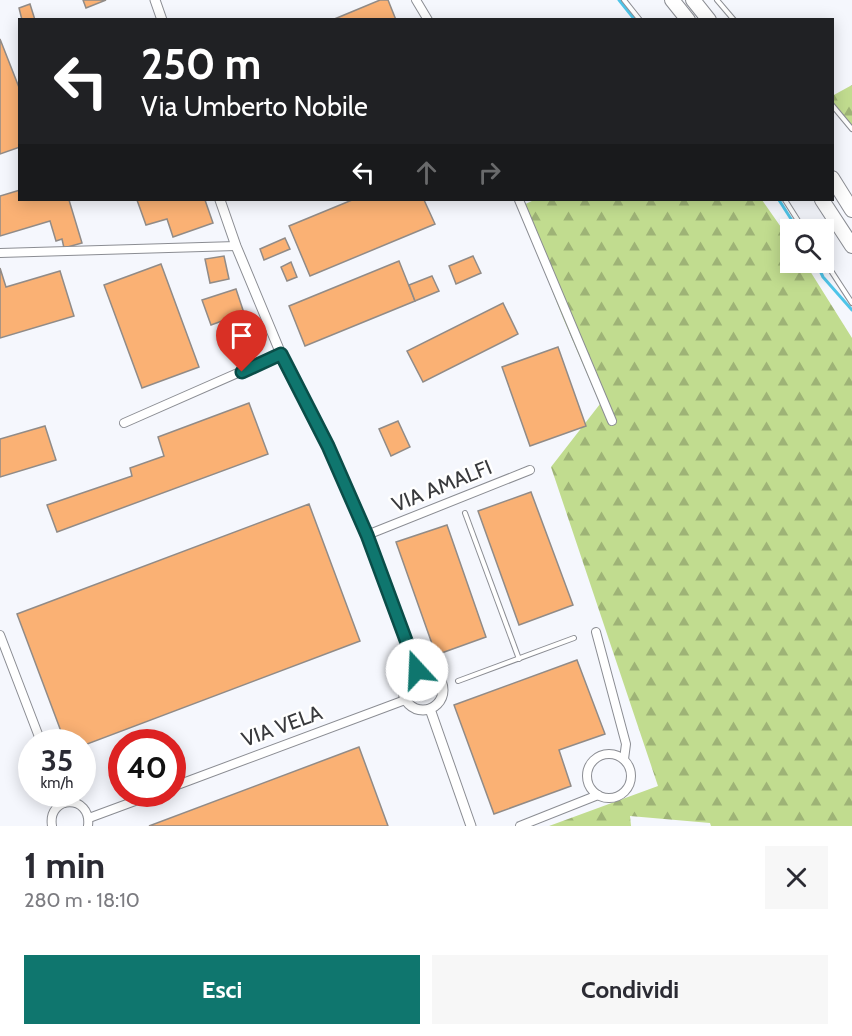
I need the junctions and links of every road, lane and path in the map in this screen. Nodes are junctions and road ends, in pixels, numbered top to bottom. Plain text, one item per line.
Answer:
1 (155, 0) edge
2 (416, 0) edge
3 (624, 0) edge
4 (672, 0) edge
5 (693, 0) edge
6 (717, 0) edge
7 (161, 18) edge
8 (427, 18) edge
9 (638, 18) edge
10 (686, 18) edge
11 (707, 18) edge
12 (732, 18) edge
13 (834, 107) edge
14 (852, 129) edge
15 (834, 180) edge
16 (220, 201) edge
17 (519, 201) edge
18 (786, 201) edge
19 (823, 201) edge
20 (852, 210) edge
21 (797, 219) edge
22 (236, 246) junction
23 (852, 246) edge
24 (0, 253) edge
25 (832, 273) edge
26 (852, 303) edge
27 (281, 354) junction
28 (612, 421) dead end
29 (124, 423) dead end
30 (530, 470) dead end
31 (465, 513) dead end
32 (367, 535) junction
33 (596, 632) dead end
34 (0, 635) edge
35 (574, 638) dead end
36 (519, 658) junction
37 (417, 670) junction
38 (458, 681) dead end
39 (405, 700) junction
40 (430, 709) junction
41 (36, 729) edge
42 (624, 759) junction
43 (186, 782) edge
44 (598, 795) junction
45 (57, 807) edge
46 (82, 807) edge
47 (123, 807) edge
48 (88, 822) edge
49 (51, 826) edge
50 (471, 826) edge
51 (520, 826) edge

1 - 7 street
2 - 8 street
3 - 9 lane
4 - 10 highway
5 - 11 highway
6 - 12 lane
13 - 14 lane
15 - 20 highway
16 - 22 street
17 - 28 street
18 - 21 lane
19 - 23 highway
22 - 24 street
22 - 27 street
25 - 26 lane
27 - 29 street
27 - 32 street
30 - 32 street, VIA AMALFI
31 - 36 lane
32 - 37 street
33 - 42 street
34 - 41 street
35 - 36 lane
36 - 38 lane
37 - 39 street
37 - 40 street
39 - 40 street
39 - 43 street, VIA VELA
40 - 50 street
42 - 44 street
42 - 44 street
44 - 51 street
45 - 49 street
46 - 48 street
47 - 48 street

